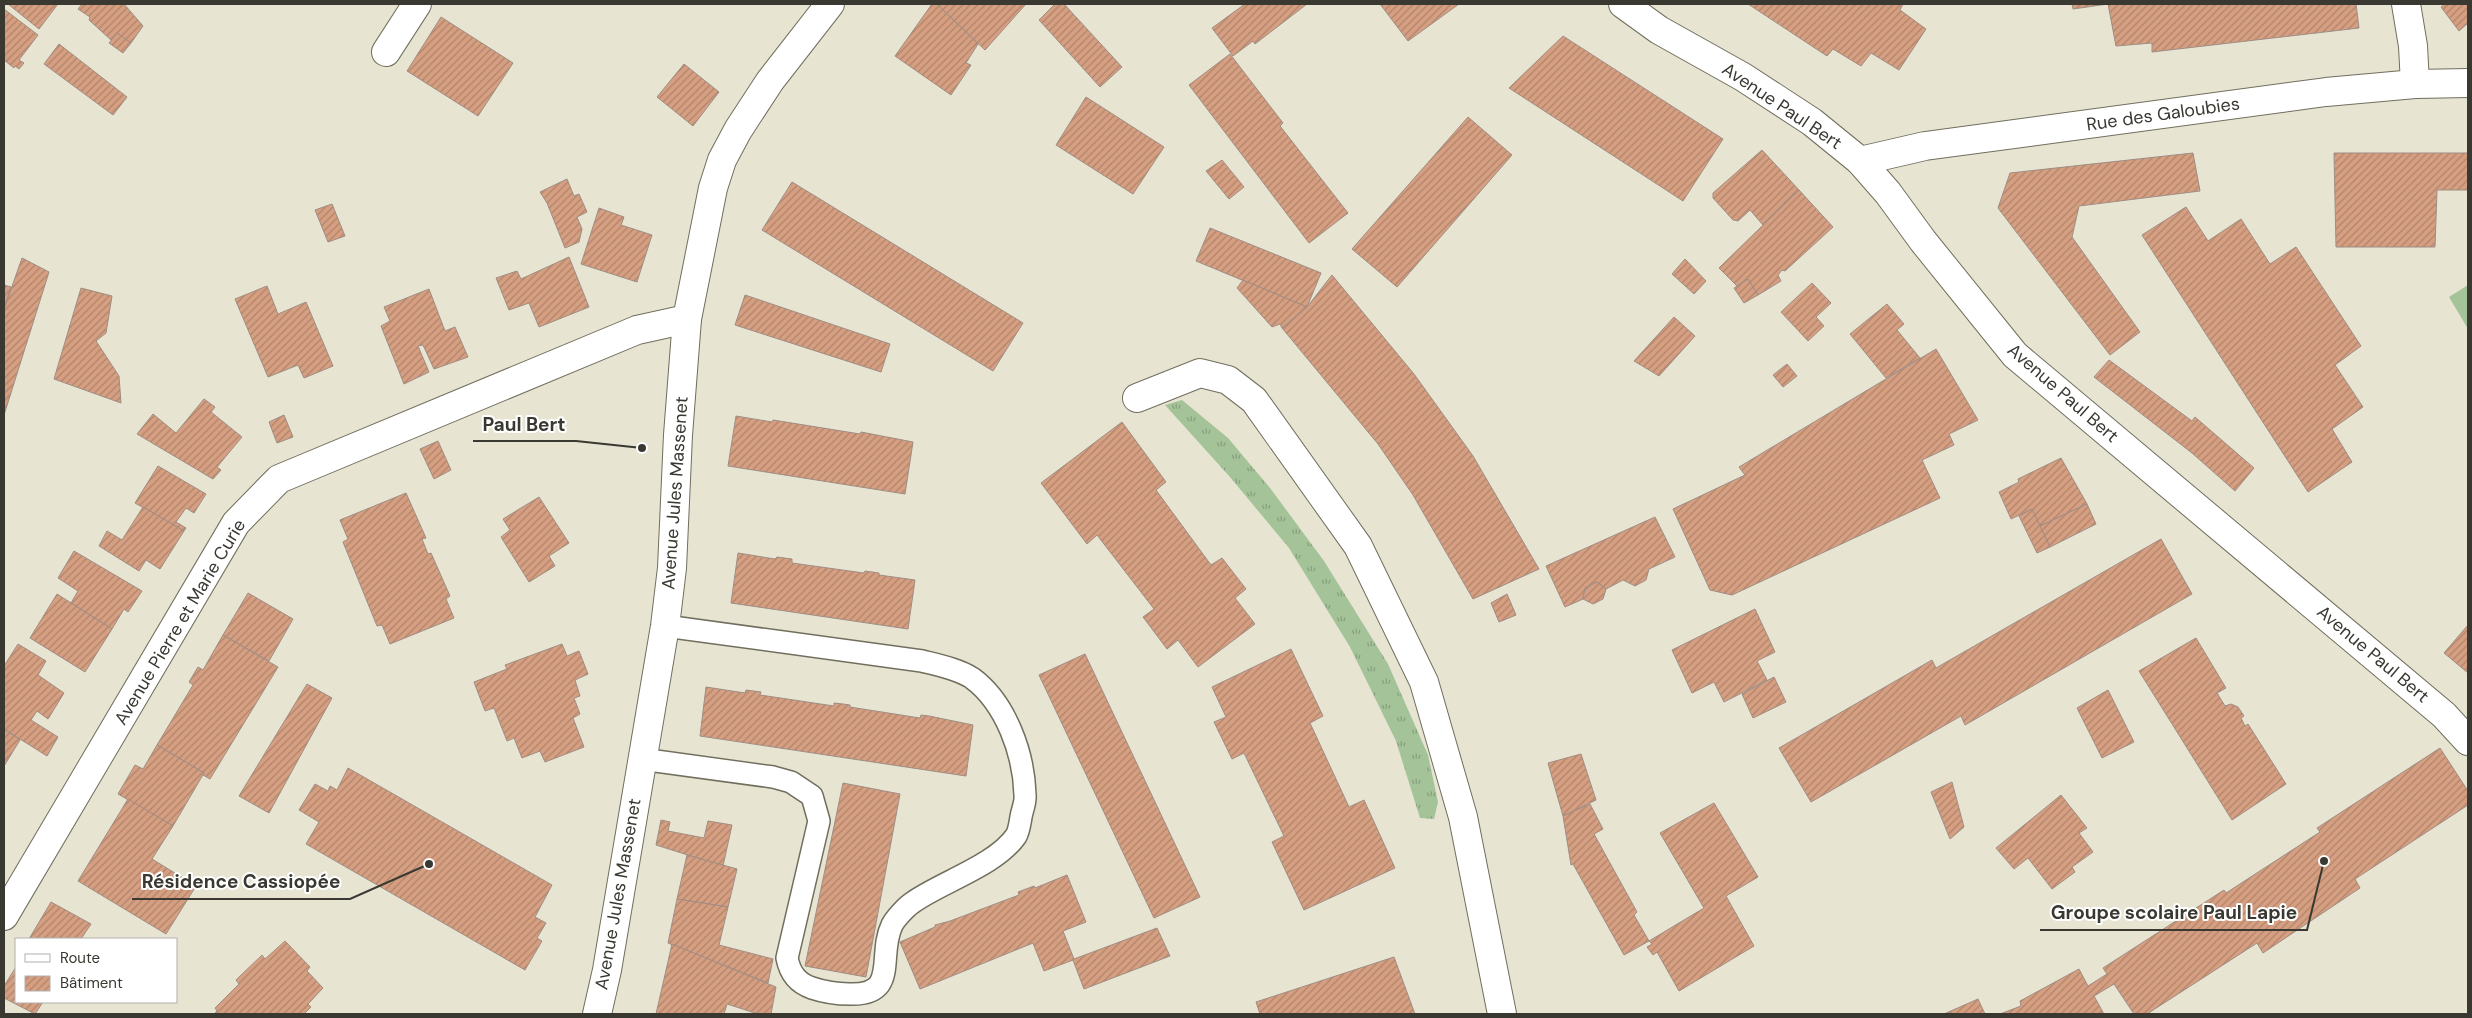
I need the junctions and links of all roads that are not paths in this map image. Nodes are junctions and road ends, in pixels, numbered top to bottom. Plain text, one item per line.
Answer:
1 (417, 4) edge
2 (830, 4) edge
3 (1623, 4) edge
4 (2406, 4) edge
5 (386, 52) dead end
6 (2468, 83) edge
7 (2415, 84) junction
8 (1860, 161) junction
9 (687, 319) junction
10 (1138, 398) dead end
11 (665, 626) junction
12 (2468, 741) edge
13 (641, 759) junction
14 (4, 916) edge
15 (597, 1014) edge
16 (1502, 1014) edge

1 - 5 street
2 - 9 street, Avenue Jules Massenet
3 - 8 street, Avenue Paul Bert
4 - 7 street
6 - 7 street, Rue des Galoubies
7 - 8 street, Rue des Galoubies
8 - 12 street, Avenue Paul Bert
9 - 11 street, Avenue Jules Massenet
9 - 14 street, Avenue Pierre et Marie Curie
10 - 16 street
11 - 13 street, Avenue Jules Massenet
11 - 13 lane
13 - 15 street, Avenue Jules Massenet

